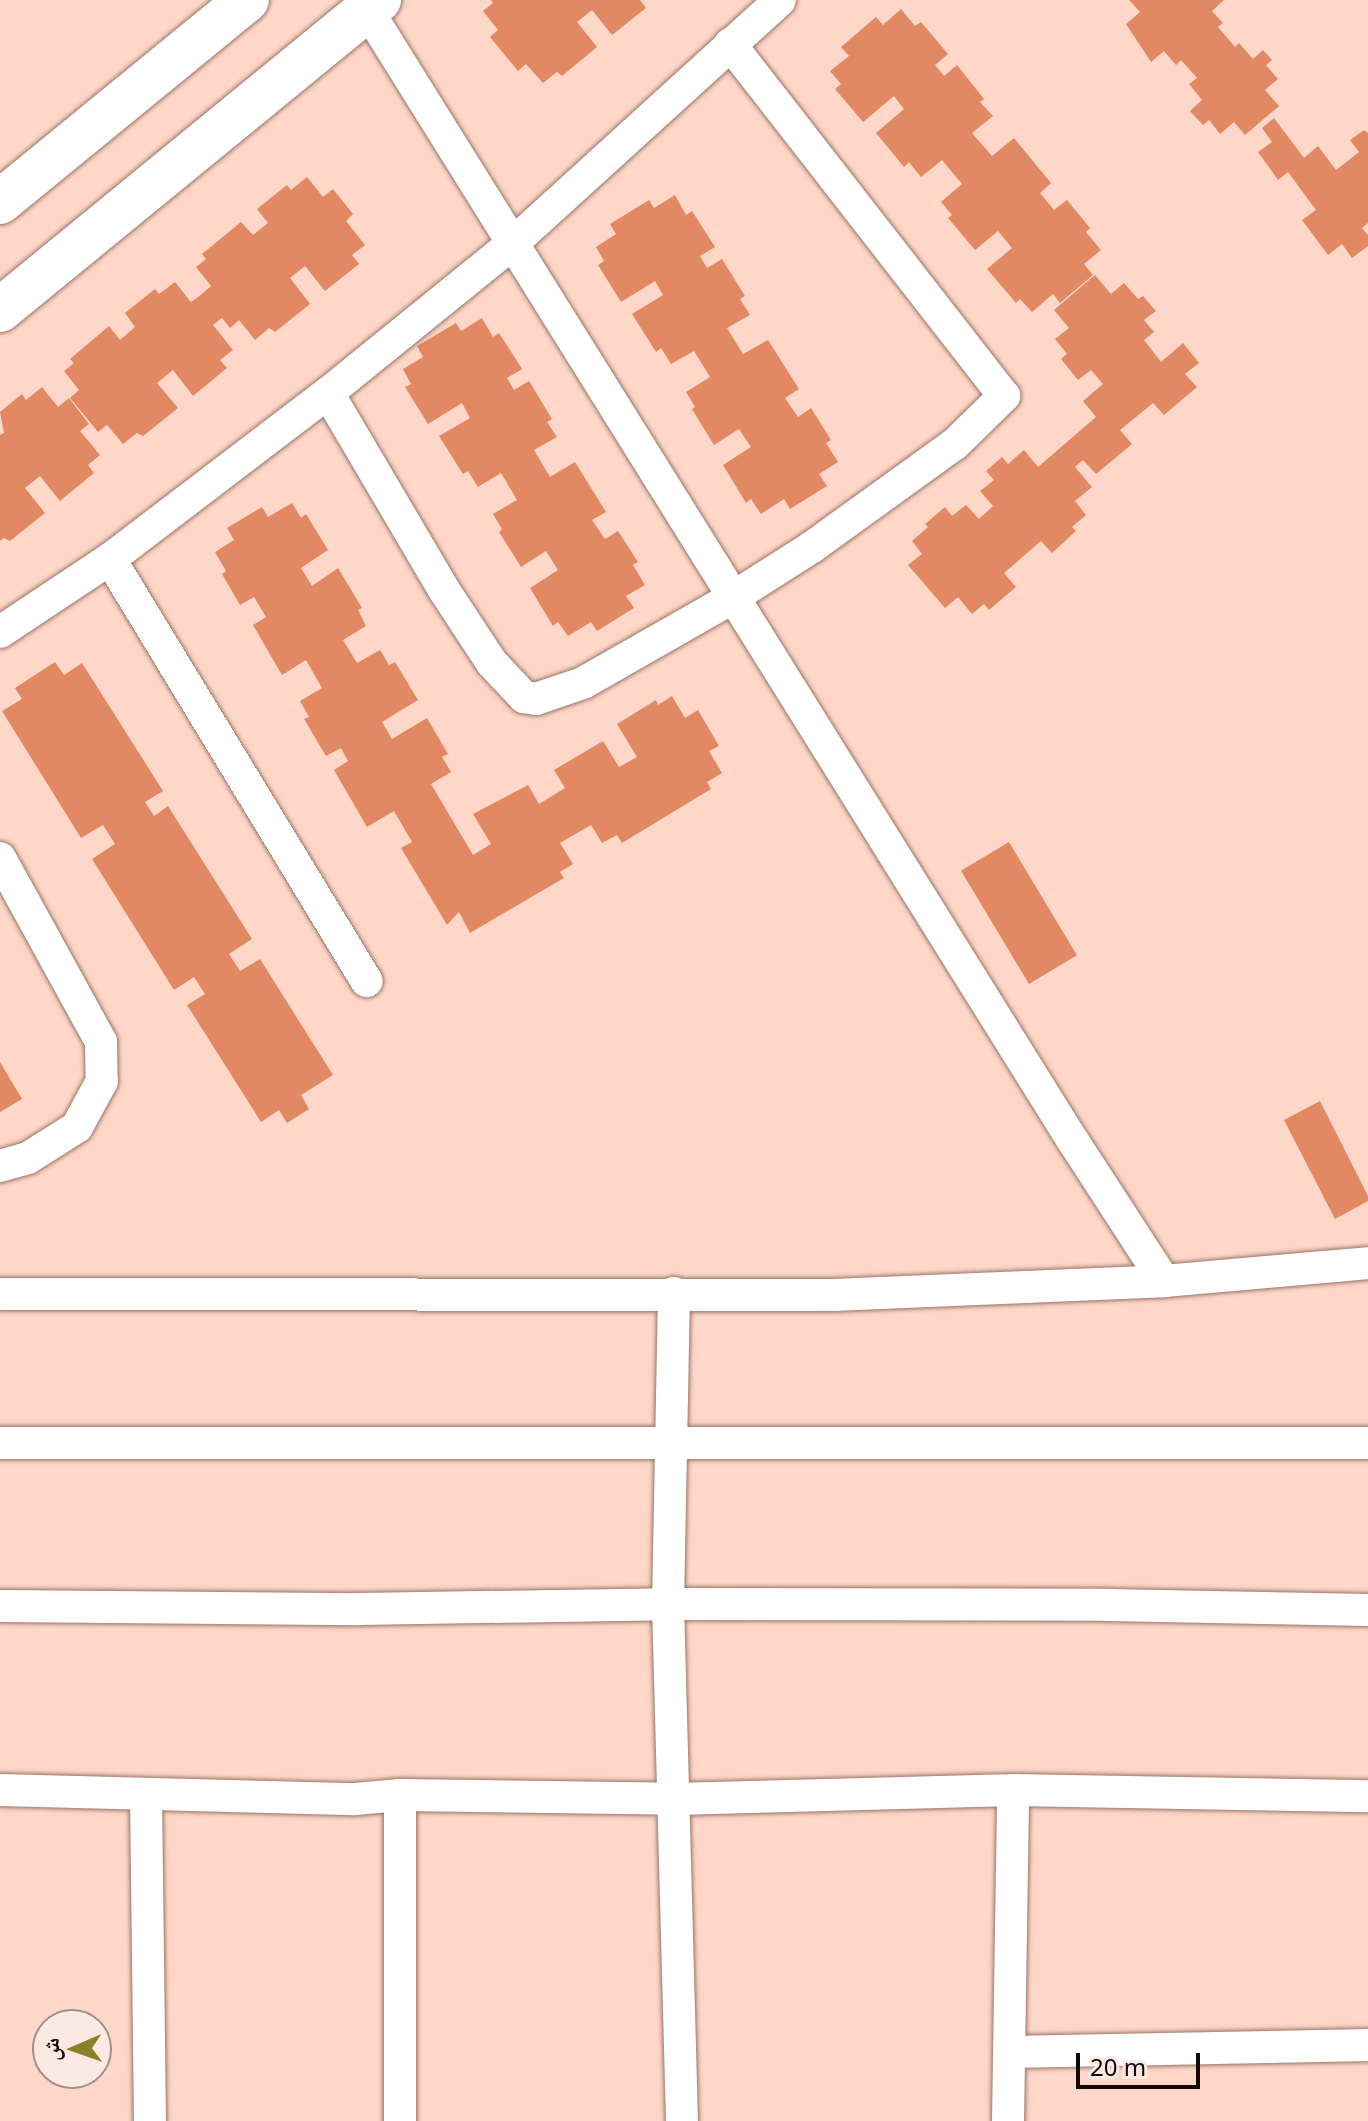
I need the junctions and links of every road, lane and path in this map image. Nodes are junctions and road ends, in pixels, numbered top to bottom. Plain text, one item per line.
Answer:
1 (247, 0) edge
2 (780, 0) edge
3 (369, 3) edge
4 (730, 44) junction
5 (0, 202) edge
6 (512, 244) junction
7 (0, 310) edge
8 (328, 393) junction
9 (110, 559) junction
10 (732, 598) junction
11 (0, 632) edge
12 (0, 858) edge
13 (367, 981) dead end
14 (0, 1166) edge
15 (1368, 1263) edge
16 (1164, 1281) junction
17 (674, 1293) junction
18 (0, 1294) edge
19 (0, 1443) edge
20 (1368, 1443) edge
21 (670, 1444) junction
22 (668, 1604) junction
23 (0, 1606) edge
24 (1368, 1610) edge
25 (0, 1790) edge
26 (1013, 1790) junction
27 (146, 1795) junction
28 (400, 1795) junction
29 (1368, 1796) edge
30 (675, 1799) junction
31 (1368, 2045) edge
32 (1012, 2052) junction
33 (150, 2121) edge
34 (400, 2121) edge
35 (682, 2121) edge
36 (1008, 2121) edge

1 - 5 main road
2 - 4 street
3 - 6 street
3 - 7 main road
4 - 6 street
4 - 10 street
6 - 8 street
6 - 10 street
8 - 9 street
8 - 10 street
9 - 11 street
9 - 13 street
10 - 16 street
12 - 14 street
15 - 16 street
16 - 17 street
17 - 18 street
17 - 21 street
19 - 21 street
20 - 21 street
21 - 22 street
22 - 23 street
22 - 24 street
22 - 30 street
25 - 27 street
26 - 29 street
26 - 30 street
26 - 32 street
27 - 28 street
27 - 33 street
28 - 30 street
28 - 34 street
30 - 35 street
31 - 32 street
32 - 36 street

